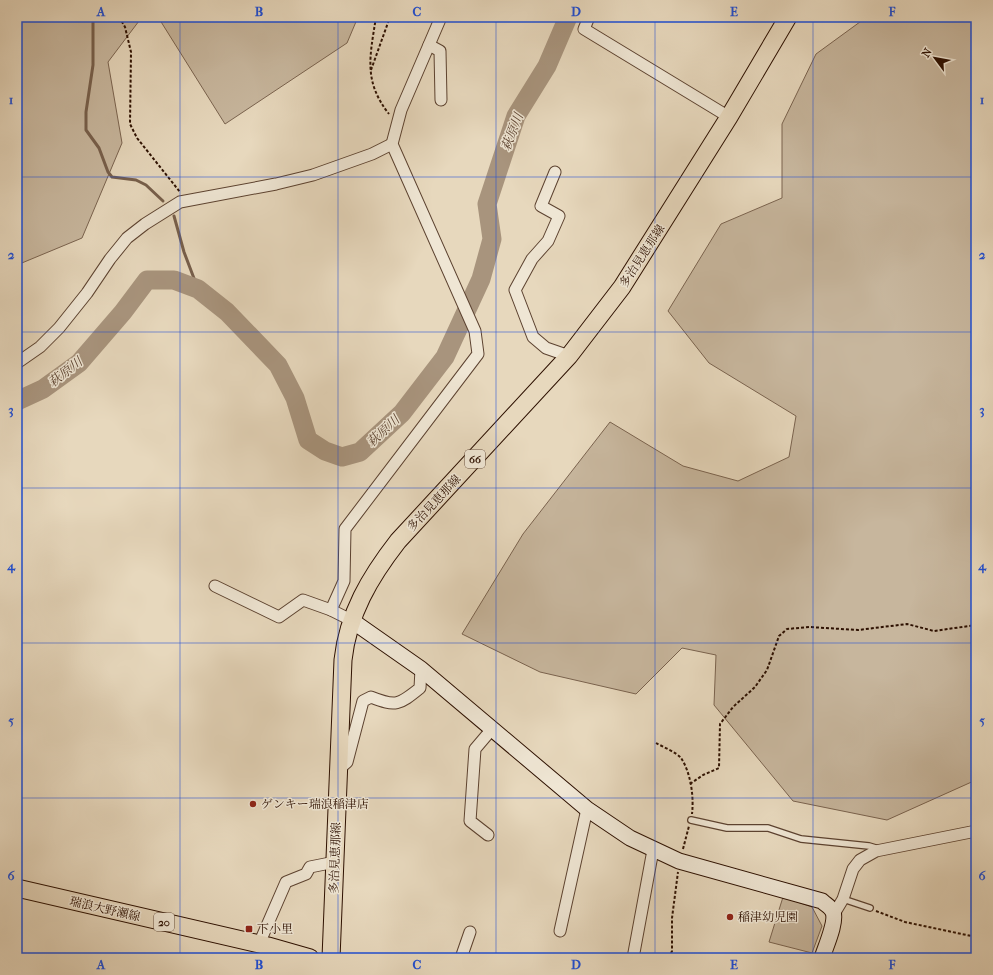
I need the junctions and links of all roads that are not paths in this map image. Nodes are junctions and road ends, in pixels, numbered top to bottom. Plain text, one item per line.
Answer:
1 (441, 17) edge
2 (589, 17) edge
3 (788, 17) edge
4 (429, 45) junction
5 (441, 100) dead end
6 (729, 117) junction
7 (392, 144) junction
8 (555, 172) dead end
9 (569, 356) junction
10 (17, 363) edge
11 (214, 586) dead end
12 (331, 610) junction
13 (351, 620) junction
14 (421, 669) junction
15 (492, 729) junction
16 (339, 769) junction
17 (587, 809) junction
18 (691, 820) road end
19 (976, 831) edge
20 (488, 835) dead end
21 (653, 850) junction
22 (882, 850) junction
23 (335, 862) junction
24 (17, 888) edge
25 (843, 899) junction
26 (870, 908) road end
27 (834, 914) junction
28 (560, 931) dead end
29 (470, 932) dead end
30 (264, 949) edge
31 (310, 958) edge
32 (331, 958) edge
33 (461, 958) edge
34 (634, 958) edge
35 (822, 958) edge

1 - 4 street
2 - 6 street
3 - 6 main road, 多治見恵那線 / 66
4 - 5 street
4 - 7 street
6 - 9 main road, 多治見恵那線 / 66
7 - 10 street
7 - 12 street
8 - 9 street
9 - 13 main road, 多治見恵那線 / 66
11 - 12 street
12 - 13 street
13 - 14 street
13 - 16 main road, 多治見恵那線 / 66
14 - 15 street
14 - 16 street
15 - 17 street
15 - 20 street
16 - 23 main road, 多治見恵那線 / 66
17 - 21 street
17 - 28 street
18 - 22 lane
19 - 22 street
21 - 27 street
21 - 34 street
22 - 25 street
23 - 30 street
23 - 32 main road, 多治見恵那線 / 66
24 - 30 main road, 瑞浪大野瀬線 / 20
25 - 26 lane
25 - 27 street
27 - 35 street
29 - 33 street
30 - 31 main road, 瑞浪大野瀬線 / 20

